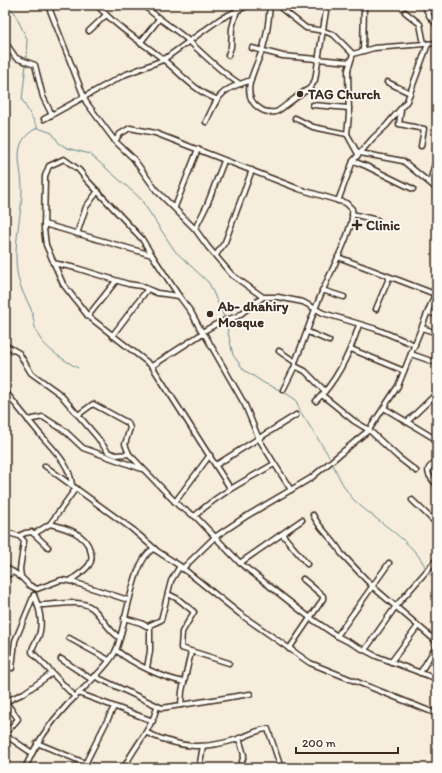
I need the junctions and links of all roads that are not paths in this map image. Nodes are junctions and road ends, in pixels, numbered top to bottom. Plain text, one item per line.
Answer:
1 (48, 5) edge
2 (97, 5) edge
3 (144, 5) edge
4 (157, 5) edge
5 (248, 5) edge
6 (270, 5) edge
7 (277, 5) edge
8 (424, 5) edge
9 (364, 7) dead end
10 (148, 9) junction
11 (237, 10) junction
12 (326, 11) dead end
13 (405, 12) dead end
14 (106, 15) junction
15 (159, 19) junction
16 (437, 25) edge
17 (89, 31) dead end
18 (324, 31) junction
19 (189, 41) junction
20 (5, 42) edge
21 (140, 43) junction
22 (437, 43) edge
23 (426, 44) junction
24 (252, 48) dead end
25 (262, 51) junction
26 (363, 51) junction
27 (353, 54) junction
28 (228, 55) dead end
29 (163, 60) junction
30 (319, 60) junction
31 (350, 62) junction
32 (252, 79) junction
33 (387, 82) dead end
34 (240, 84) junction
35 (410, 93) junction
36 (85, 97) junction
37 (216, 100) junction
38 (313, 105) dead end
39 (349, 108) junction
40 (402, 110) junction
41 (52, 115) junction
42 (295, 118) dead end
43 (44, 119) dead end
44 (206, 122) dead end
45 (347, 134) junction
46 (115, 141) junction
47 (421, 146) dead end
48 (198, 149) junction
49 (359, 154) junction
50 (436, 160) dead end
51 (224, 161) junction
52 (353, 161) junction
53 (252, 170) junction
54 (430, 182) junction
55 (413, 189) dead end
56 (437, 189) edge
57 (98, 191) junction
58 (338, 201) junction
59 (175, 207) junction
60 (352, 214) junction
61 (377, 220) dead end
62 (44, 224) junction
63 (195, 229) junction
64 (77, 234) junction
65 (152, 255) junction
66 (216, 255) junction
67 (338, 257) junction
68 (53, 263) junction
69 (389, 278) junction
70 (116, 281) junction
71 (437, 288) edge
72 (148, 290) junction
73 (322, 290) junction
74 (435, 294) junction
75 (179, 296) junction
76 (263, 296) junction
77 (344, 297) dead end
78 (315, 309) junction
79 (376, 309) dead end
80 (428, 312) junction
81 (437, 315) edge
82 (88, 316) junction
83 (359, 324) junction
84 (422, 328) junction
85 (308, 332) junction
86 (437, 332) edge
87 (203, 333) junction
88 (112, 336) junction
89 (328, 341) dead end
90 (5, 345) edge
91 (415, 345) junction
92 (351, 349) junction
93 (279, 351) dead end
94 (411, 354) junction
95 (437, 363) edge
96 (295, 364) junction
97 (152, 366) junction
98 (404, 371) junction
99 (283, 390) dead end
100 (5, 391) edge
101 (324, 393) junction
102 (437, 394) edge
103 (316, 401) dead end
104 (384, 408) junction
105 (78, 415) junction
106 (296, 415) dead end
107 (28, 420) junction
108 (407, 422) junction
109 (369, 430) junction
110 (259, 439) junction
111 (437, 440) edge
112 (130, 454) junction
113 (210, 455) junction
114 (437, 462) edge
115 (274, 464) junction
116 (216, 465) junction
117 (45, 466) dead end
118 (142, 469) junction
119 (416, 470) dead end
120 (437, 485) edge
121 (74, 486) junction
122 (230, 488) junction
123 (291, 490) junction
124 (412, 500) dead end
125 (175, 502) junction
126 (314, 515) dead end
127 (196, 517) junction
128 (302, 520) dead end
129 (50, 524) junction
130 (437, 524) edge
131 (5, 532) edge
132 (34, 534) junction
133 (282, 534) junction
134 (19, 536) junction
135 (215, 537) junction
136 (48, 547) dead end
137 (155, 549) junction
138 (437, 560) edge
139 (240, 563) junction
140 (389, 563) dead end
141 (307, 564) dead end
142 (5, 567) edge
143 (181, 568) junction
144 (13, 572) junction
145 (5, 576) edge
146 (21, 577) junction
147 (303, 579) dead end
148 (70, 581) junction
149 (373, 587) junction
150 (37, 589) junction
151 (168, 594) junction
152 (34, 595) junction
153 (128, 600) junction
154 (39, 605) junction
155 (396, 606) junction
156 (310, 617) junction
157 (124, 618) junction
158 (148, 626) junction
159 (418, 626) junction
160 (337, 636) junction
161 (69, 638) dead end
162 (120, 638) junction
163 (437, 643) edge
164 (289, 649) junction
165 (116, 650) junction
166 (365, 650) junction
167 (191, 652) junction
168 (61, 660) dead end
169 (109, 660) junction
170 (391, 662) junction
171 (229, 663) dead end
172 (12, 668) dead end
173 (147, 668) junction
174 (420, 673) junction
175 (51, 674) junction
176 (93, 678) junction
177 (437, 679) edge
178 (184, 682) junction
179 (250, 694) dead end
180 (76, 695) junction
181 (5, 702) edge
182 (181, 705) junction
183 (157, 707) junction
184 (114, 708) junction
185 (437, 714) edge
186 (153, 721) junction
187 (147, 733) junction
188 (239, 738) junction
189 (37, 743) junction
190 (203, 746) junction
191 (32, 753) junction
192 (85, 762) junction
193 (25, 768) edge
194 (83, 768) edge
195 (97, 768) edge
196 (124, 768) edge
197 (199, 768) edge
198 (240, 768) edge
199 (280, 768) edge

1 - 36 street
2 - 14 street
3 - 10 street
4 - 10 street
5 - 11 street
6 - 25 street
7 - 18 street
8 - 16 street
9 - 26 street
10 - 15 street
11 - 19 street
11 - 28 street
12 - 18 street
13 - 23 street
14 - 17 street
14 - 21 street
15 - 19 street
15 - 21 street
18 - 27 street
18 - 30 street
19 - 29 street
19 - 34 street
20 - 41 street
21 - 29 street
22 - 23 street
23 - 26 street
23 - 35 street
24 - 25 street
25 - 30 street
25 - 32 street
26 - 27 street
27 - 31 street
29 - 36 street
29 - 37 street
30 - 31 street
30 - 32 street
31 - 39 street
32 - 34 street
33 - 35 street
34 - 37 street
35 - 40 street
36 - 41 street
36 - 46 street
37 - 44 street
38 - 39 street
39 - 45 street
40 - 47 street
40 - 49 street
41 - 43 street
42 - 45 street
45 - 49 street
46 - 48 street
46 - 59 street
48 - 51 street
48 - 59 street
49 - 52 street
49 - 54 street
50 - 54 street
51 - 53 street
51 - 63 street
52 - 55 street
52 - 58 street
53 - 58 street
53 - 66 street
54 - 56 street
57 - 62 street
57 - 64 street
57 - 65 street
58 - 60 street
59 - 63 street
60 - 61 street
60 - 67 street
62 - 64 street
62 - 68 street
63 - 66 street
64 - 65 street
65 - 75 street
66 - 76 street
67 - 69 street
67 - 73 street
68 - 70 street
68 - 82 street
69 - 74 street
69 - 79 street
70 - 72 street
70 - 82 street
71 - 74 street
72 - 75 street
72 - 88 street
73 - 77 street
73 - 78 street
74 - 80 street
75 - 87 street
76 - 78 street
76 - 87 street
78 - 83 street
78 - 85 street
80 - 81 street
80 - 84 street
82 - 88 street
83 - 91 street
83 - 92 street
84 - 86 street
84 - 91 street
85 - 89 street
85 - 96 street
87 - 97 street
87 - 110 street
88 - 97 street
90 - 105 street
91 - 94 street
92 - 98 street
92 - 101 street
93 - 96 street
94 - 95 street
94 - 98 street
96 - 99 street
96 - 101 street
97 - 113 street
98 - 104 street
100 - 107 street
101 - 103 street
101 - 109 street
102 - 108 street
104 - 108 street
104 - 109 street
105 - 112 street
105 - 112 street
106 - 110 street
107 - 118 street
107 - 121 street
108 - 111 street
109 - 119 street
109 - 123 street
110 - 115 street
110 - 116 street
112 - 118 street
113 - 116 street
113 - 125 street
114 - 120 street
115 - 122 street
115 - 123 street
116 - 122 street
117 - 121 street
118 - 125 street
121 - 129 street
121 - 137 street
122 - 127 street
123 - 135 street
124 - 130 street
125 - 127 street
126 - 149 street
127 - 135 street
128 - 133 street
129 - 132 street
129 - 148 street
131 - 134 street
132 - 134 street
132 - 136 street
133 - 139 street
133 - 141 street
134 - 146 street
135 - 139 street
135 - 143 street
137 - 143 street
137 - 153 street
138 - 155 street
139 - 156 street
140 - 149 street
142 - 144 street
143 - 151 street
143 - 164 street
144 - 145 street
144 - 146 street
146 - 150 street
147 - 156 street
148 - 150 street
148 - 153 street
149 - 155 street
149 - 160 street
150 - 152 street
151 - 158 street
151 - 167 street
152 - 154 street
152 - 172 street
153 - 157 street
154 - 162 street
154 - 175 street
155 - 159 street
155 - 166 street
156 - 160 street
156 - 164 street
157 - 158 street
157 - 162 street
158 - 173 street
159 - 163 street
159 - 170 street
160 - 166 street
161 - 169 street
162 - 165 street
163 - 174 street
164 - 185 street
165 - 169 street
165 - 173 street
166 - 170 street
167 - 171 street
167 - 178 street
168 - 176 street
169 - 176 street
170 - 174 street
173 - 178 street
174 - 177 street
175 - 180 street
175 - 181 street
176 - 180 street
176 - 183 street
178 - 182 street
179 - 182 street
180 - 184 street
180 - 189 street
181 - 191 street
182 - 183 street
183 - 186 street
184 - 186 street
184 - 192 street
186 - 187 street
187 - 190 street
187 - 196 street
188 - 190 street
188 - 198 street
188 - 199 street
189 - 191 street
189 - 192 street
190 - 197 street
191 - 193 street
192 - 194 street
192 - 195 street

